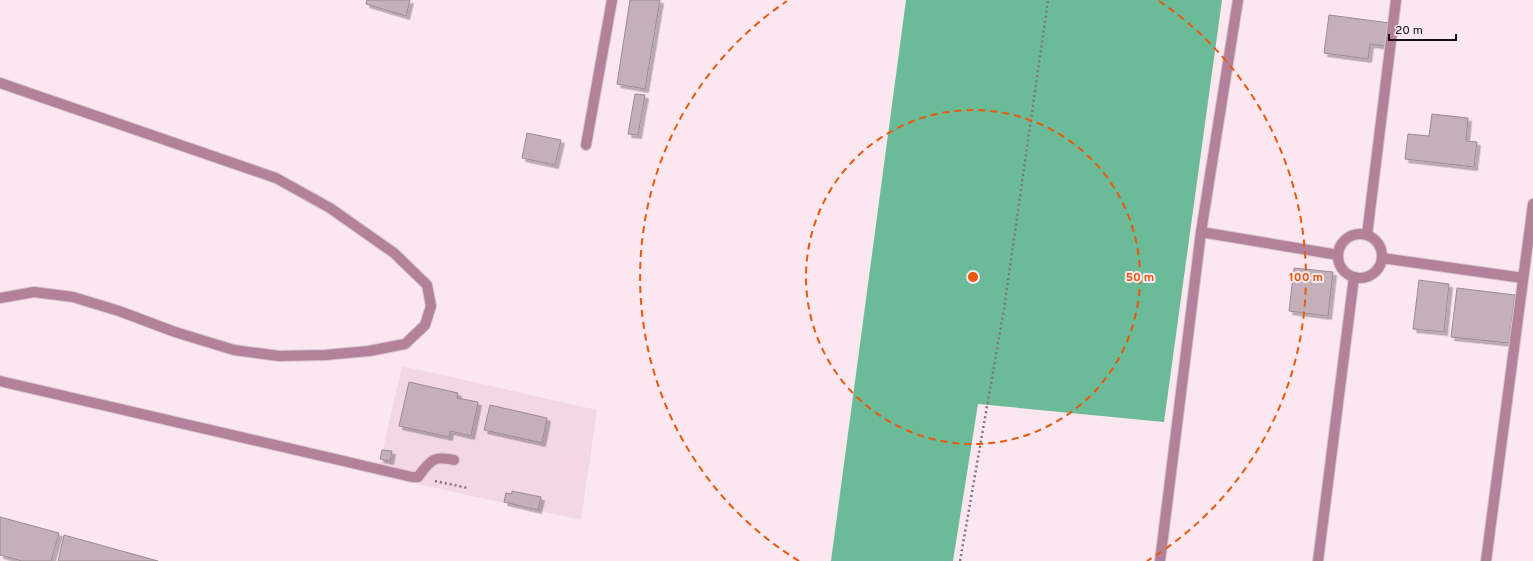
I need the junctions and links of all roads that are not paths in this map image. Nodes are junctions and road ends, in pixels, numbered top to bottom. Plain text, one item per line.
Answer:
1 (612, 0) edge
2 (1238, 0) edge
3 (1396, 0) edge
4 (0, 83) edge
5 (586, 145) dead end
6 (1533, 204) edge
7 (1201, 232) junction
8 (1367, 235) junction
9 (1338, 254) junction
10 (1382, 258) junction
11 (1354, 277) junction
12 (1523, 278) junction
13 (0, 298) edge
14 (0, 381) edge
15 (454, 460) dead end
16 (1160, 561) edge
17 (1318, 561) edge
18 (1486, 561) edge

1 - 5 street
2 - 7 street
3 - 8 street
4 - 13 street
6 - 12 street
7 - 9 street
7 - 16 street
8 - 9 street
8 - 10 street
9 - 11 street
10 - 11 street
10 - 12 street
11 - 17 street
12 - 18 street
14 - 15 street

